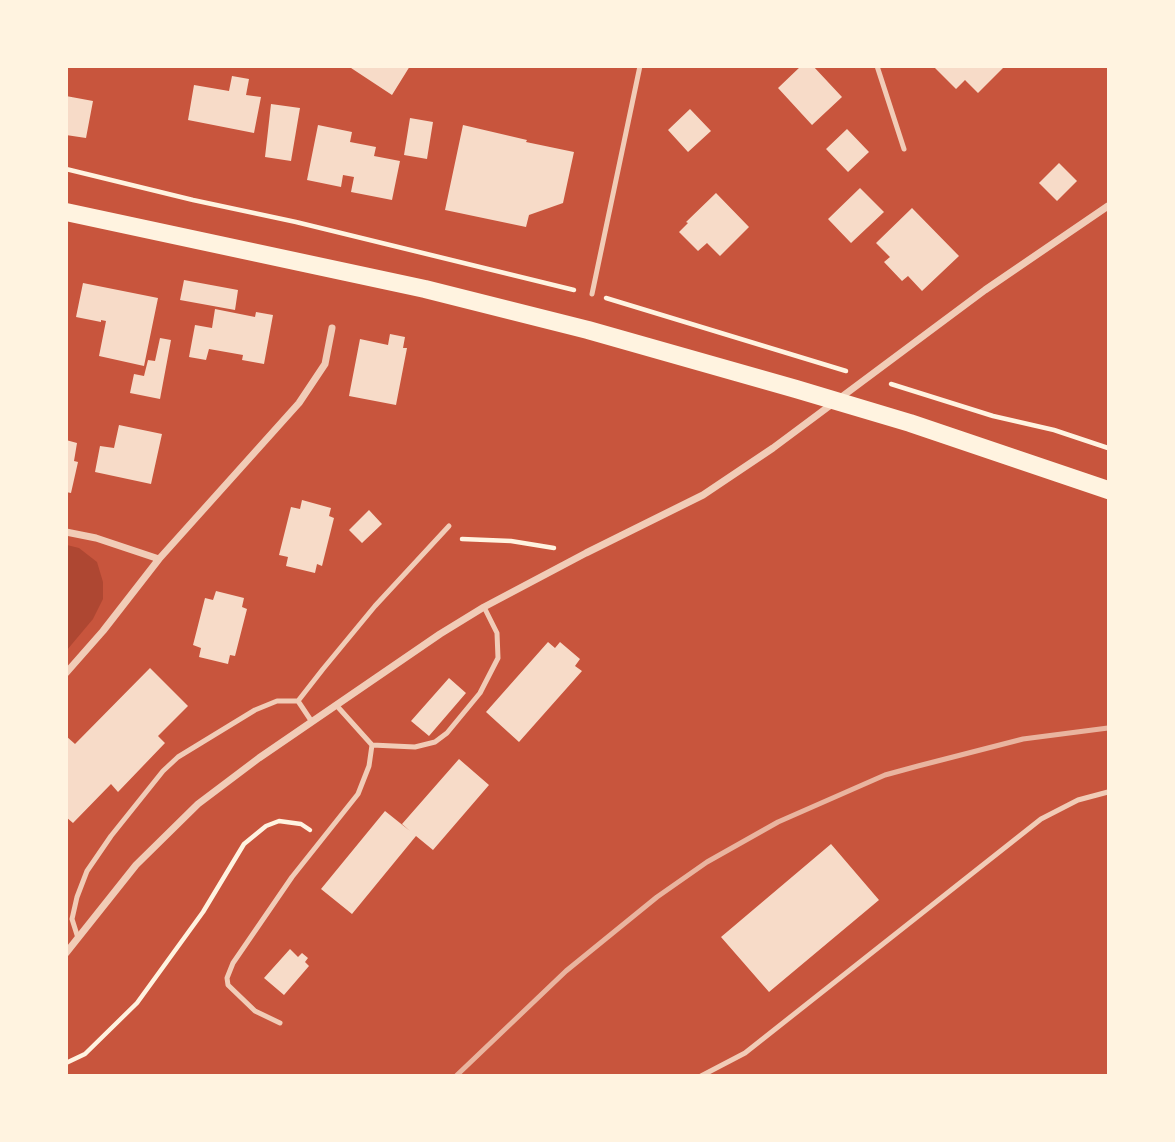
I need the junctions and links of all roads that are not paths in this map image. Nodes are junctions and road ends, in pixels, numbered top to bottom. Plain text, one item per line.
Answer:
1 (640, 66) edge
2 (877, 66) edge
3 (904, 149) dead end
4 (1108, 206) edge
5 (66, 212) edge
6 (592, 294) dead end
7 (332, 328) dead end
8 (1108, 490) edge
9 (449, 526) dead end
10 (66, 532) edge
11 (159, 559) junction
12 (484, 607) junction
13 (66, 673) edge
14 (298, 701) junction
15 (337, 706) junction
16 (312, 722) junction
17 (372, 745) junction
18 (1108, 792) edge
19 (78, 938) junction
20 (66, 953) edge
21 (280, 1023) dead end
22 (701, 1076) edge

1 - 6 lane
2 - 3 lane
4 - 12 street
5 - 8 main road
7 - 11 street
9 - 14 lane
10 - 11 street
11 - 13 street
12 - 15 street
12 - 17 lane
14 - 16 lane
14 - 19 lane
15 - 16 street
15 - 17 lane
16 - 19 street
17 - 21 lane
18 - 22 lane
19 - 20 street

